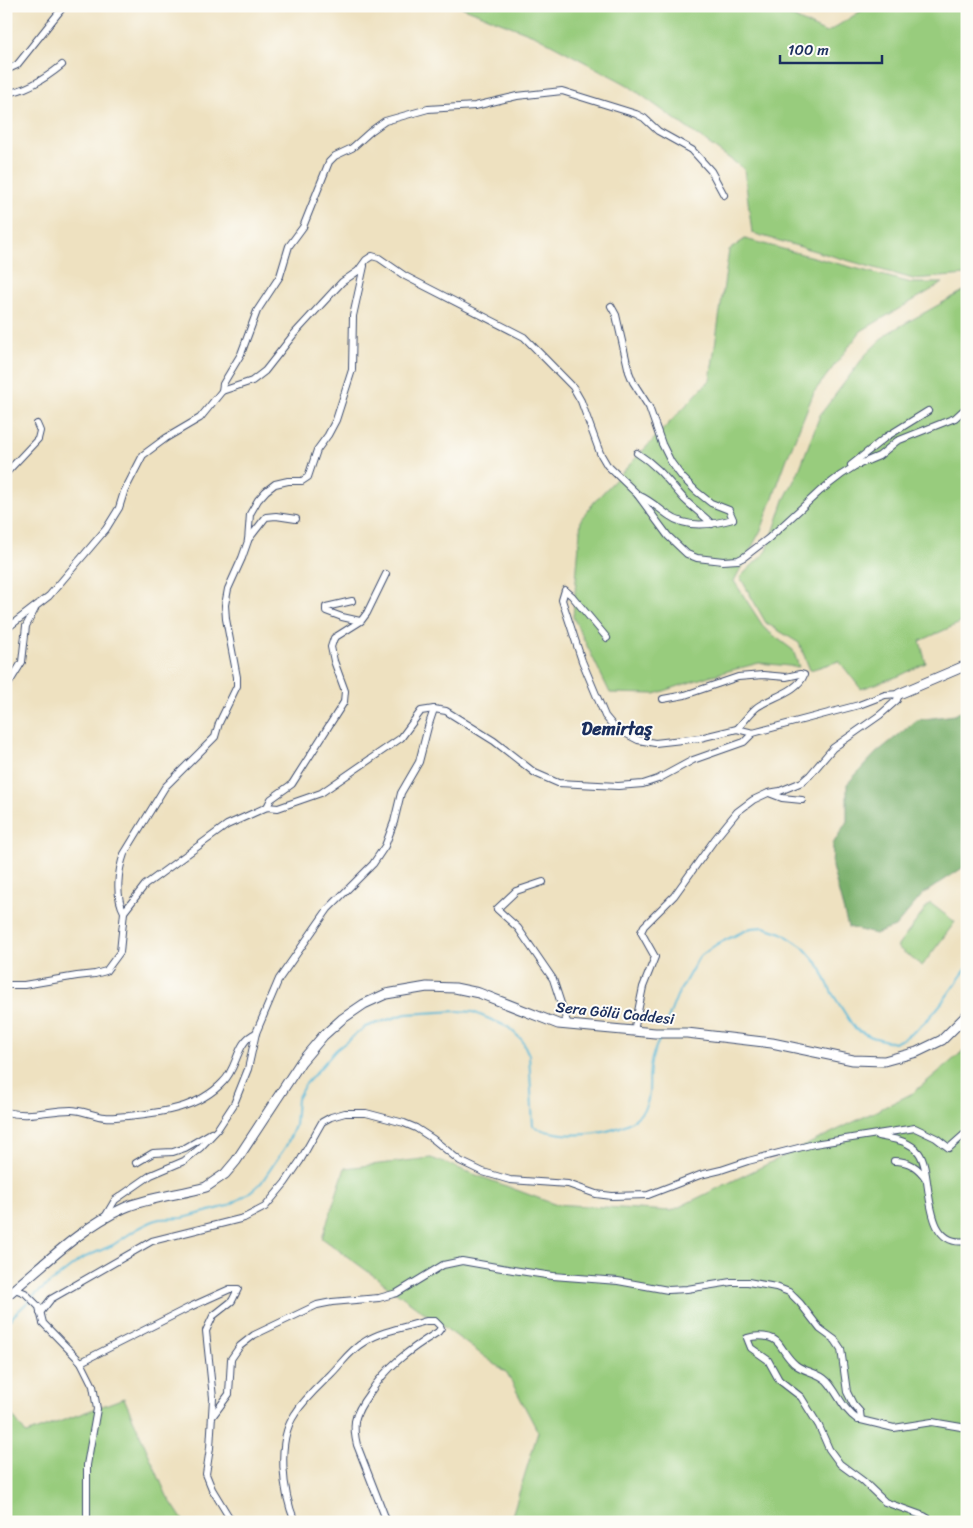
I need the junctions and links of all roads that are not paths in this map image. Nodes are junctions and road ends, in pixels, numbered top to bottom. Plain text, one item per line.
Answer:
1 (64, 6) edge
2 (62, 65) dead end
3 (6, 70) edge
4 (6, 93) edge
5 (6, 99) edge
6 (6, 105) edge
7 (724, 195) dead end
8 (366, 260) junction
9 (611, 306) dead end
10 (222, 391) junction
11 (967, 407) edge
12 (928, 411) dead end
13 (38, 424) dead end
14 (637, 452) dead end
15 (6, 473) edge
16 (841, 475) junction
17 (637, 494) junction
18 (296, 519) dead end
19 (712, 524) junction
20 (248, 541) junction
21 (386, 574) dead end
22 (352, 601) dead end
23 (36, 605) junction
24 (361, 621) junction
25 (6, 629) edge
26 (607, 638) dead end
27 (967, 665) edge
28 (6, 688) edge
29 (899, 694) junction
30 (663, 699) dead end
31 (434, 708) junction
32 (737, 729) junction
33 (753, 733) junction
34 (768, 793) junction
35 (802, 800) dead end
36 (267, 807) junction
37 (544, 882) dead end
38 (124, 912) junction
39 (6, 985) edge
40 (967, 1015) edge
41 (568, 1025) junction
42 (634, 1031) junction
43 (256, 1033) junction
44 (6, 1112) edge
45 (217, 1130) junction
46 (967, 1132) edge
47 (874, 1135) junction
48 (894, 1161) dead end
49 (136, 1163) dead end
50 (926, 1180) junction
51 (104, 1219) junction
52 (967, 1241) edge
53 (15, 1288) junction
54 (6, 1296) edge
55 (39, 1310) junction
56 (81, 1362) junction
57 (212, 1416) junction
58 (861, 1420) junction
59 (967, 1430) edge
60 (86, 1522) edge
61 (232, 1522) edge
62 (295, 1522) edge
63 (387, 1522) edge
64 (934, 1522) edge

1 - 3 street
2 - 4 street
5 - 6 street
7 - 10 street
8 - 10 street
8 - 17 street
8 - 20 street
9 - 19 street
10 - 23 street
11 - 16 street
12 - 16 street
13 - 15 street
14 - 19 street
16 - 17 street
17 - 19 street
18 - 20 street
20 - 38 street
21 - 24 street
22 - 24 street
23 - 25 street
23 - 28 street
24 - 36 street
26 - 32 street
27 - 29 main road
29 - 33 street
29 - 34 street
30 - 32 street
31 - 33 street
31 - 36 street
31 - 43 street
32 - 33 street
34 - 35 street
34 - 42 street
36 - 38 street
37 - 41 street
38 - 39 street
40 - 42 main road, Sera Gölü Caddesi
41 - 42 main road, Sera Gölü Caddesi
41 - 51 main road, Sera Gölü Caddesi
43 - 44 street
43 - 45 street
45 - 49 street
45 - 51 street
46 - 47 street
47 - 50 street
47 - 55 street
48 - 50 street
50 - 52 street
51 - 53 main road, Sera Gölü Caddesi
53 - 54 main road, Sera Gölü Caddesi
53 - 55 street
55 - 56 street
56 - 57 street
56 - 60 street
57 - 58 street
57 - 61 street
58 - 59 street
58 - 64 street
62 - 63 street

